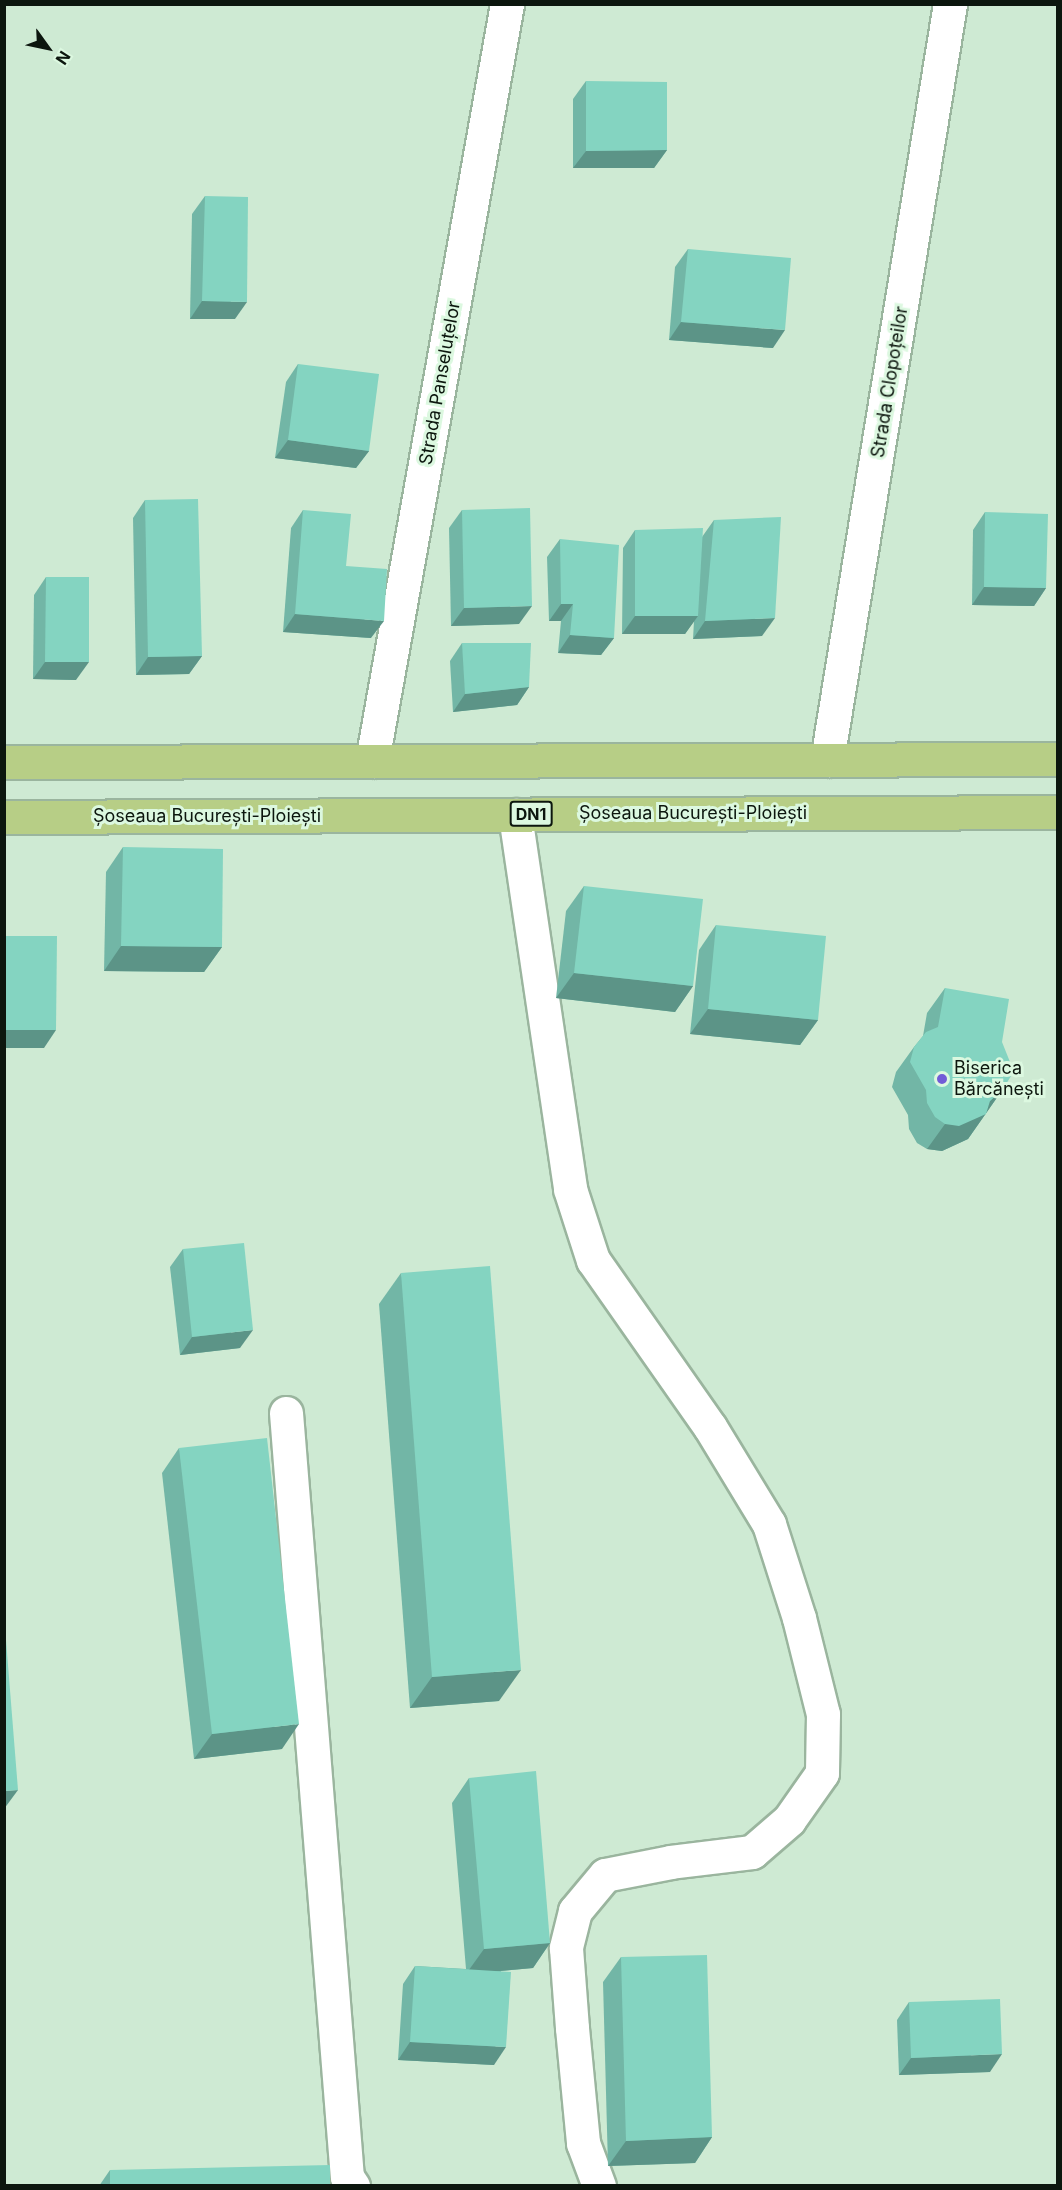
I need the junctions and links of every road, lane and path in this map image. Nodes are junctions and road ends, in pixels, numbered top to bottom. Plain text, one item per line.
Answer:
1 (507, 4) edge
2 (950, 4) edge
3 (1058, 759) edge
4 (827, 760) junction
5 (372, 761) junction
6 (4, 762) edge
7 (1058, 812) edge
8 (515, 814) junction
9 (4, 817) edge
10 (286, 1413) dead end
11 (353, 2186) edge
12 (599, 2186) edge

1 - 5 street, Strada Panseluțelor
2 - 4 street, Strada Clopoțeilor
3 - 4 highway
4 - 5 highway
5 - 6 highway
7 - 8 highway, Șoseaua București-Ploiești / DN1
8 - 9 highway, Șoseaua București-Ploiești / DN1
8 - 12 street
10 - 11 street

